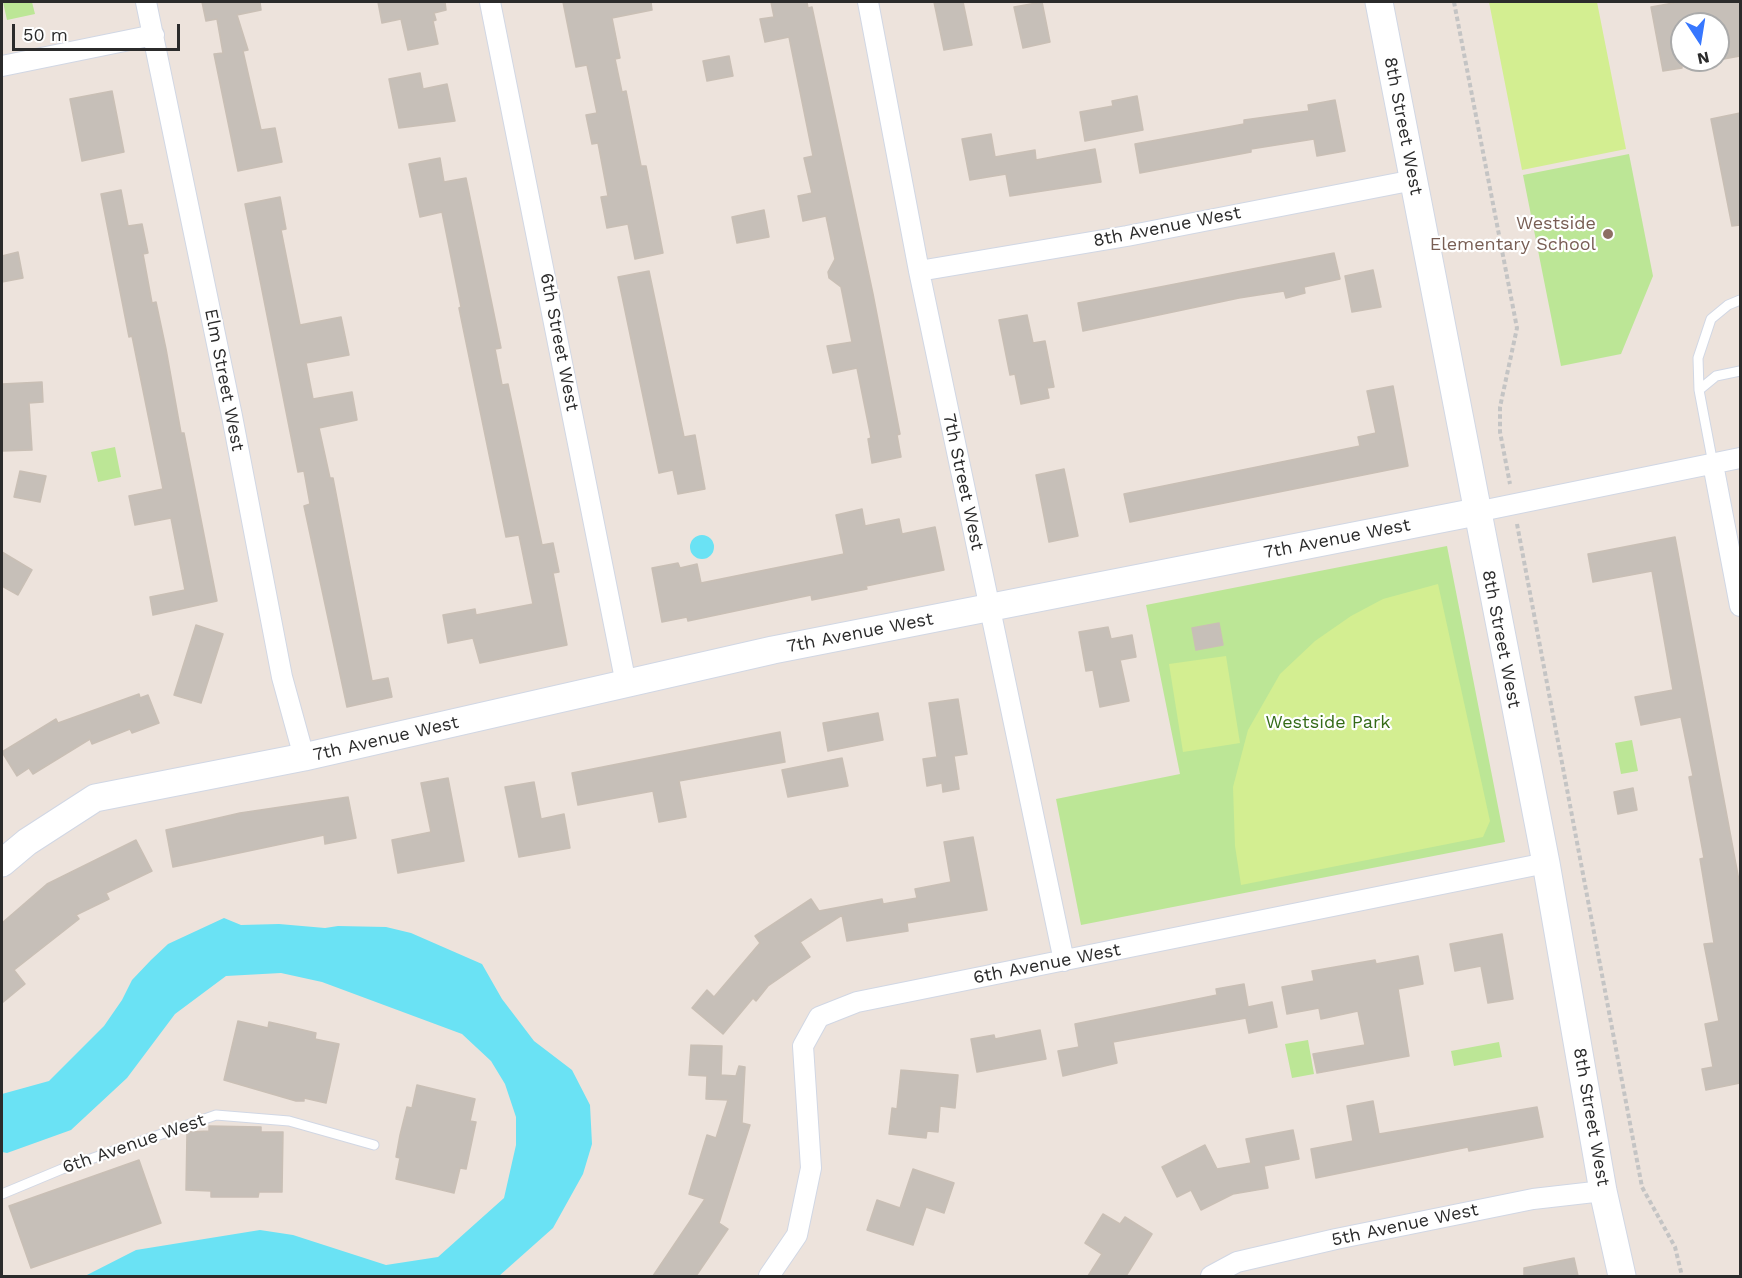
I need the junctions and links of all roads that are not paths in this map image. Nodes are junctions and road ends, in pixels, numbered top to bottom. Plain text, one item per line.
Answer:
1 (146, 2) edge
2 (490, 2) edge
3 (868, 2) edge
4 (1379, 2) edge
5 (154, 35) junction
6 (2, 66) edge
7 (1414, 180) junction
8 (919, 271) junction
9 (1740, 300) edge
10 (1740, 371) edge
11 (1699, 390) junction
12 (1740, 458) edge
13 (1713, 464) junction
14 (1476, 512) junction
15 (1740, 606) edge
16 (990, 607) junction
17 (626, 684) junction
18 (304, 757) junction
19 (2, 863) edge
20 (1546, 863) junction
21 (1064, 961) junction
22 (374, 1145) dead end
23 (1604, 1191) junction
24 (2, 1194) edge
25 (769, 1276) edge
26 (1211, 1276) edge
27 (1622, 1276) edge

1 - 5 street, Elm Street West
2 - 17 street, 6th Street West
3 - 8 street, 7th Street West
4 - 7 street, 8th Street West
5 - 6 street
5 - 18 street, Elm Street West
7 - 8 street, 8th Avenue West
7 - 14 street, 8th Street West
8 - 16 street, 7th Street West
9 - 11 lane
10 - 11 lane
11 - 13 lane
12 - 13 street, 7th Avenue West
13 - 14 street, 7th Avenue West
13 - 15 street
14 - 16 street, 7th Avenue West
14 - 20 street, 8th Street West
16 - 17 street, 7th Avenue West
16 - 21 street, 7th Street West
17 - 18 street, 7th Avenue West
18 - 19 street, 7th Avenue West
20 - 21 street, 6th Avenue West
20 - 23 street, 8th Street West
21 - 25 street, 6th Avenue West
22 - 24 lane, 6th Avenue West
23 - 26 street, 5th Avenue West
23 - 27 street, 8th Street West

